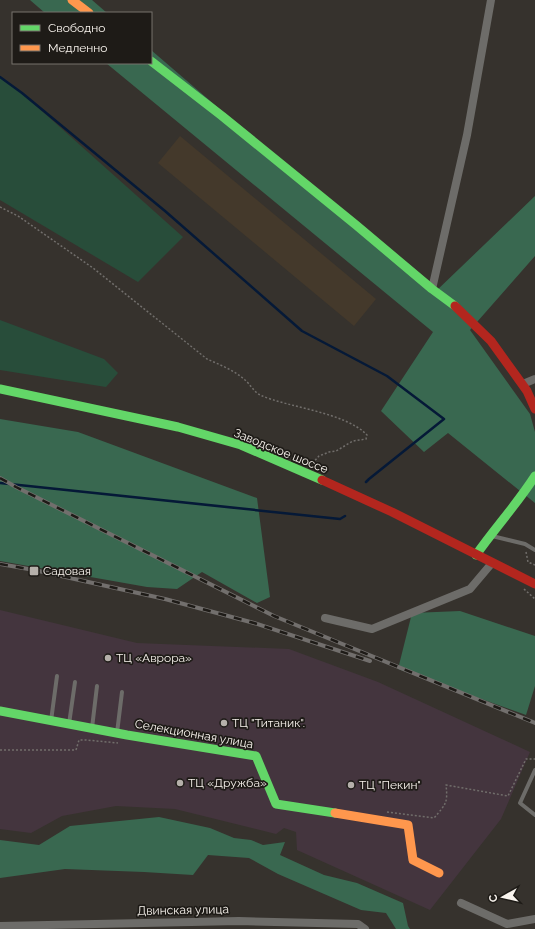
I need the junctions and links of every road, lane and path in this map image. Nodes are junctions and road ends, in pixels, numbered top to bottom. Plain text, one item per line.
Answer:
1 (72, 0) edge
2 (491, 0) edge
3 (88, 12) edge
4 (152, 62) edge
5 (0, 207) edge
6 (432, 290) junction
7 (535, 379) edge
8 (523, 384) junction
9 (0, 389) edge
10 (535, 409) edge
11 (307, 473) junction
12 (535, 476) edge
13 (489, 536) junction
14 (525, 544) junction
15 (535, 550) edge
16 (476, 555) junction
17 (492, 563) junction
18 (535, 565) edge
19 (535, 584) edge
20 (325, 618) dead end
21 (57, 676) dead end
22 (75, 682) dead end
23 (97, 686) dead end
24 (122, 692) dead end
25 (0, 711) edge
26 (51, 721) junction
27 (69, 724) junction
28 (92, 729) junction
29 (117, 733) junction
30 (123, 744) dead end
31 (0, 750) edge
32 (535, 759) edge
33 (535, 770) edge
34 (380, 810) dead end
35 (535, 815) edge
36 (439, 873) dead end
37 (461, 903) dead end
38 (535, 919) edge
39 (239, 925) edge
40 (0, 926) edge
41 (365, 929) edge

1 - 3 street
2 - 6 street
4 - 6 street
5 - 11 path
6 - 8 street
7 - 8 street
8 - 10 street
9 - 11 street, Заводское шоссе
11 - 16 street, Заводское шоссе
12 - 13 street
13 - 14 lane
13 - 16 street
14 - 15 lane
14 - 18 path
16 - 17 street, Заводское шоссе
17 - 19 street, Заводское шоссе
17 - 20 street
21 - 26 lane
22 - 27 lane
23 - 28 lane
24 - 29 lane
25 - 26 street, Селекционная улица
26 - 27 street, Селекционная улица
27 - 28 street, Селекционная улица
28 - 29 street, Селекционная улица
29 - 36 street, Селекционная улица
30 - 31 path
32 - 34 path
33 - 35 lane
37 - 38 street
39 - 40 street, Двинская улица
39 - 41 street, Двинская улица

